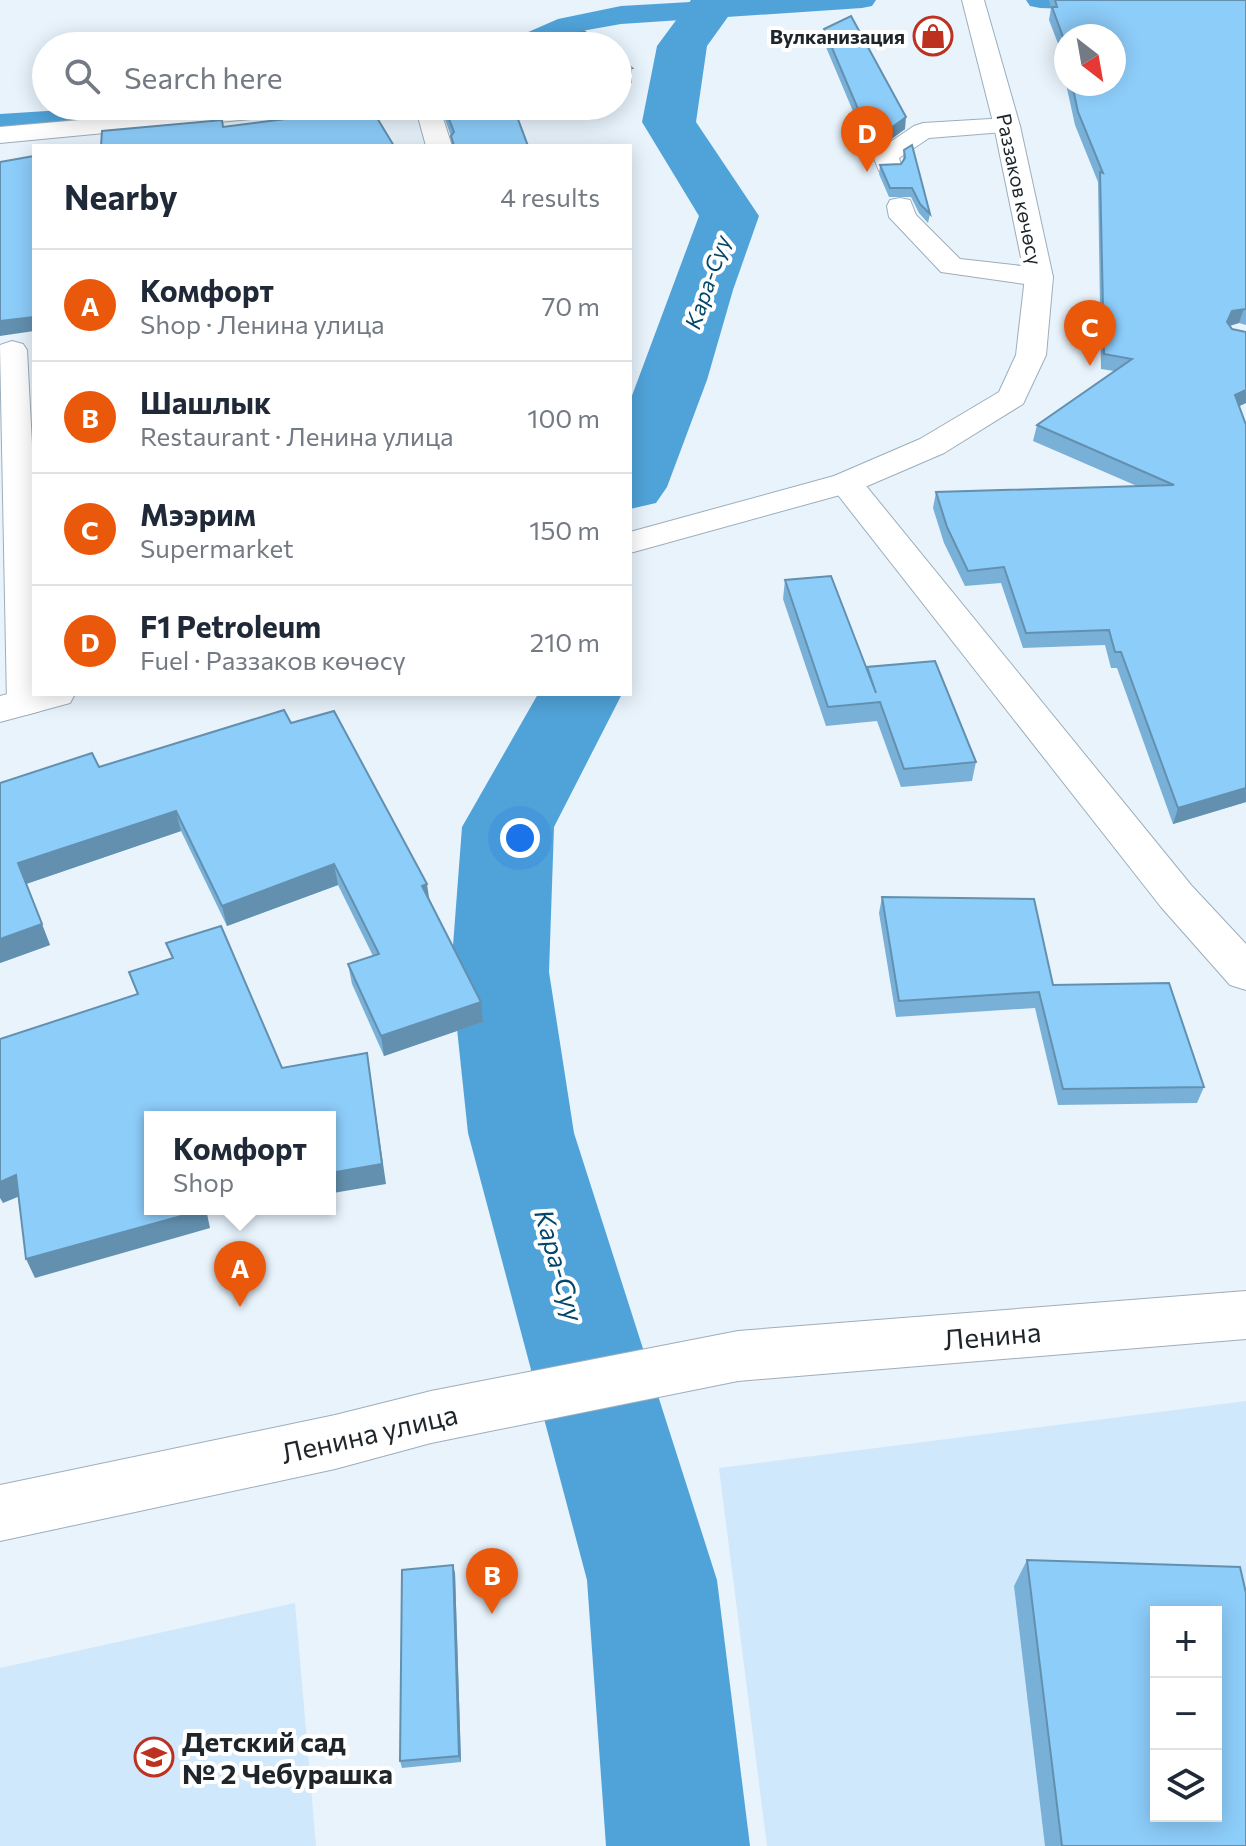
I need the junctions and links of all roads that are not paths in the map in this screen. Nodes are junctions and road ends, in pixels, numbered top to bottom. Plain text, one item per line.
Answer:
1 (974, 4) edge
2 (175, 120) edge
3 (431, 120) edge
4 (1007, 126) junction
5 (0, 135) edge
6 (438, 144) edge
7 (888, 165) edge
8 (900, 206) dead end
9 (1039, 277) junction
10 (15, 349) edge
11 (846, 483) junction
12 (632, 542) edge
13 (27, 702) edge
14 (1246, 973) edge
15 (1246, 1315) edge
16 (738, 1356) joint
17 (0, 1513) edge

1 - 4 main road, Раззаков көчөсү
2 - 5 main road
3 - 6 main road
4 - 7 main road
4 - 9 main road, Раззаков көчөсү
8 - 9 main road
9 - 11 main road, Раззаков көчөсү
10 - 13 main road
11 - 12 main road, Раззаков көчөсү
11 - 14 main road
15 - 16 main road, Ленина
16 - 17 main road, Ленина улица

